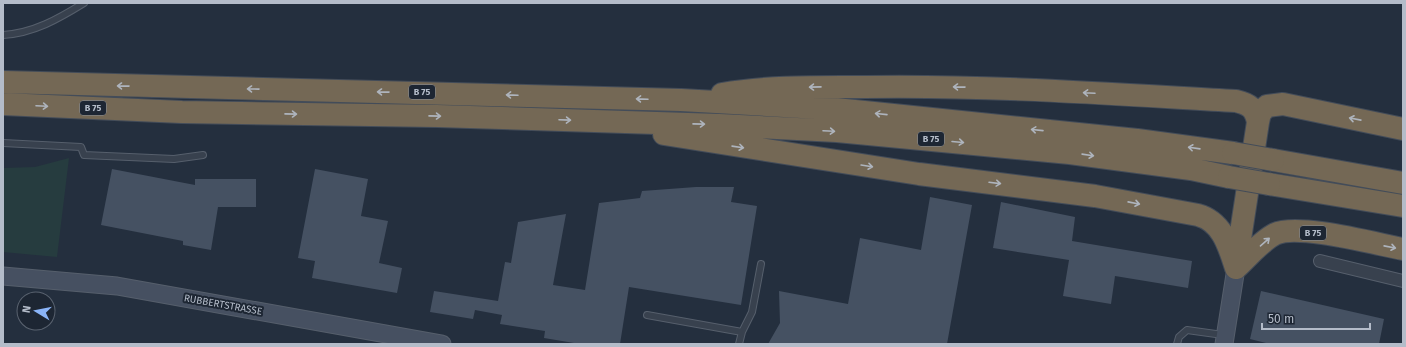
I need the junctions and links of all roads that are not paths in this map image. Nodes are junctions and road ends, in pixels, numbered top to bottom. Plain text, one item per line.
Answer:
1 (84, 3) edge
2 (3, 36) edge
3 (3, 82) edge
4 (681, 100) junction
5 (3, 104) edge
6 (1258, 122) junction
7 (632, 123) junction
8 (1403, 129) edge
9 (3, 143) edge
10 (203, 155) dead end
11 (1403, 183) edge
12 (1403, 206) edge
13 (1403, 249) edge
14 (1320, 261) dead end
15 (761, 264) dead end
16 (1236, 268) junction
17 (3, 276) edge
18 (1403, 281) edge
19 (647, 315) dead end
20 (742, 332) junction
21 (1224, 340) edge
22 (442, 344) edge
23 (739, 344) edge
24 (1177, 344) edge

1 - 2 lane
4 -> 3 highway, B 75
6 -> 4 highway
11 -> 4 highway, B 75, bridge
5 -> 7 highway, B 75
8 -> 6 highway
6 - 16 highway
7 -> 12 highway, B 75, bridge
7 -> 16 highway, B 75
9 - 10 lane
16 -> 13 highway, B 75
14 - 18 street
15 - 20 lane
16 - 21 street
17 - 22 street, RUBBERTSTRASSE
19 - 20 lane
20 - 23 lane
21 - 24 lane

